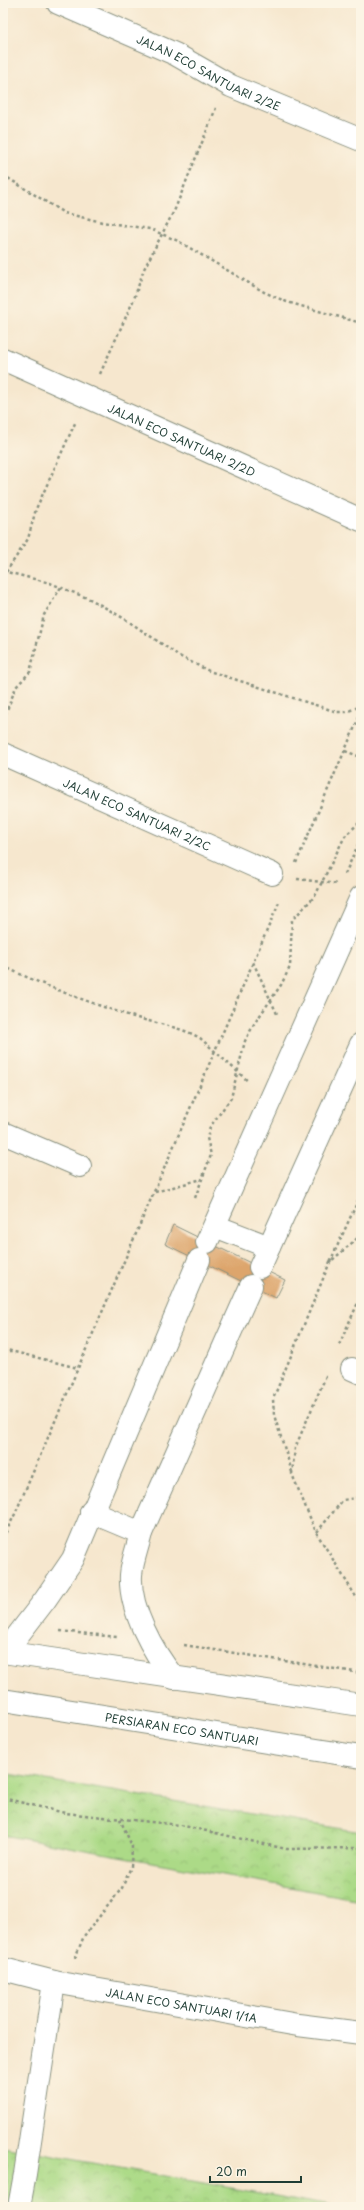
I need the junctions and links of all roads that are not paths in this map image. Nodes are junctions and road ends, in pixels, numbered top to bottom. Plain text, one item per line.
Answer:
1 (58, 3) edge
2 (361, 140) edge
3 (3, 359) edge
4 (361, 520) edge
5 (3, 754) edge
6 (281, 876) road end
7 (361, 897) edge
8 (361, 1044) edge
9 (3, 1133) edge
10 (80, 1166) dead end
11 (207, 1243) junction
12 (269, 1247) junction
13 (91, 1512) junction
14 (141, 1532) junction
15 (4, 1652) edge
16 (174, 1678) junction
17 (3, 1700) edge
18 (361, 1705) edge
19 (361, 1757) edge
20 (3, 1969) edge
21 (54, 1982) junction
22 (361, 2033) edge
23 (18, 2207) edge

1 - 2 street, JALAN ECO SANTUARI 2/2E
3 - 4 street, JALAN ECO SANTUARI 2/2D
5 - 6 street, JALAN ECO SANTUARI 2/2C
7 - 11 street
8 - 12 street
9 - 10 street
11 - 12 street
11 - 13 street
12 - 14 street
13 - 14 street
13 - 15 street
14 - 16 street
15 - 16 street
16 - 18 street
17 - 19 street, PERSIARAN ECO SANTUARI
20 - 21 street, JALAN ECO SANTUARI 1/1A
21 - 22 street, JALAN ECO SANTUARI 1/1A
21 - 23 street

